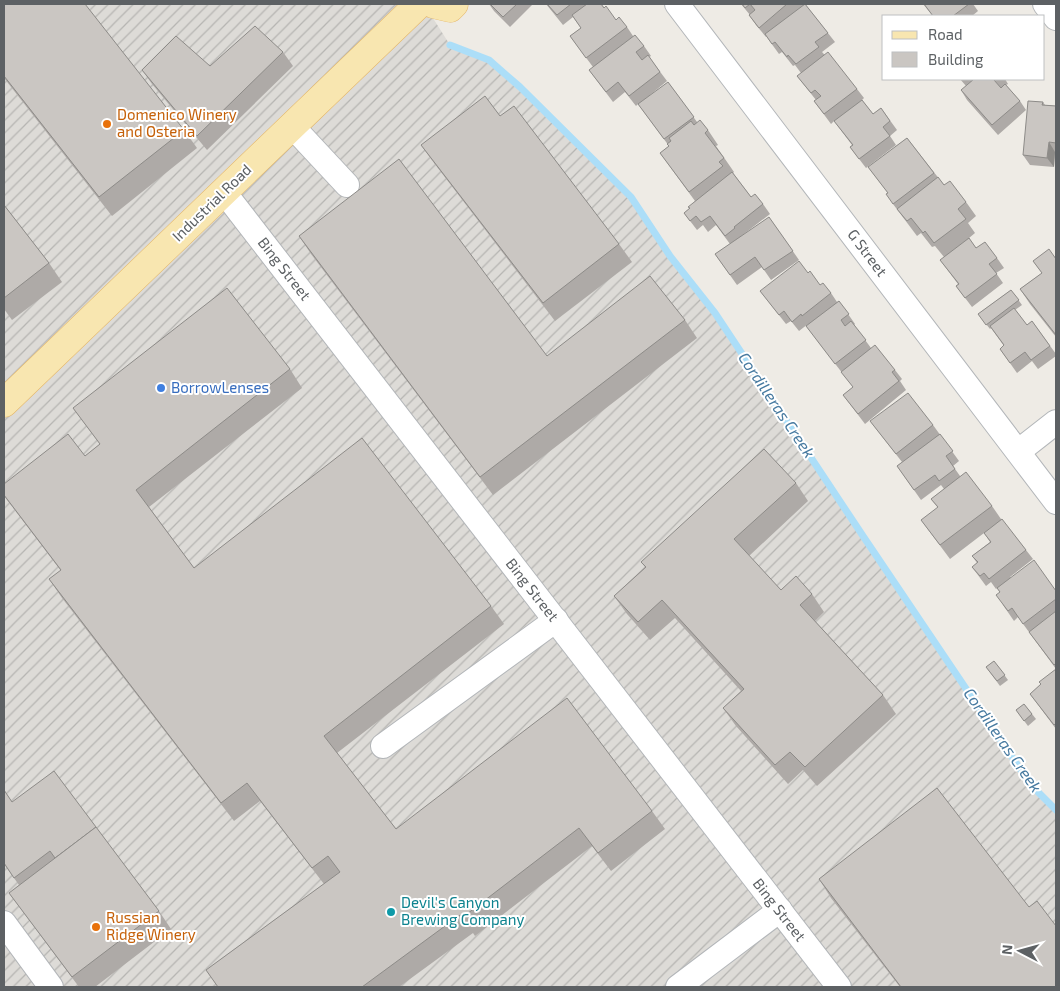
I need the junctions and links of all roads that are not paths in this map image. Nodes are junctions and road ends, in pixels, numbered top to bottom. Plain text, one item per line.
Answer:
1 (419, 4) edge
2 (434, 4) edge
3 (454, 4) edge
4 (677, 4) edge
5 (1046, 4) edge
6 (1056, 18) edge
7 (292, 126) junction
8 (347, 185) dead end
9 (224, 192) junction
10 (4, 403) edge
11 (1056, 422) edge
12 (1019, 451) junction
13 (1056, 502) edge
14 (556, 620) junction
15 (383, 746) dead end
16 (780, 910) junction
17 (4, 923) edge
18 (51, 987) edge
19 (678, 987) edge
20 (839, 987) edge

1 - 7 main road, Industrial Road
2 - 3 main road
4 - 12 street, G Street
5 - 6 street
7 - 8 street
7 - 9 main road, Industrial Road
9 - 10 main road, Industrial Road
9 - 14 street, Bing Street
11 - 12 street
12 - 13 street, G Street
14 - 15 street
14 - 16 street, Bing Street
16 - 19 street
16 - 20 street, Bing Street
17 - 18 street

